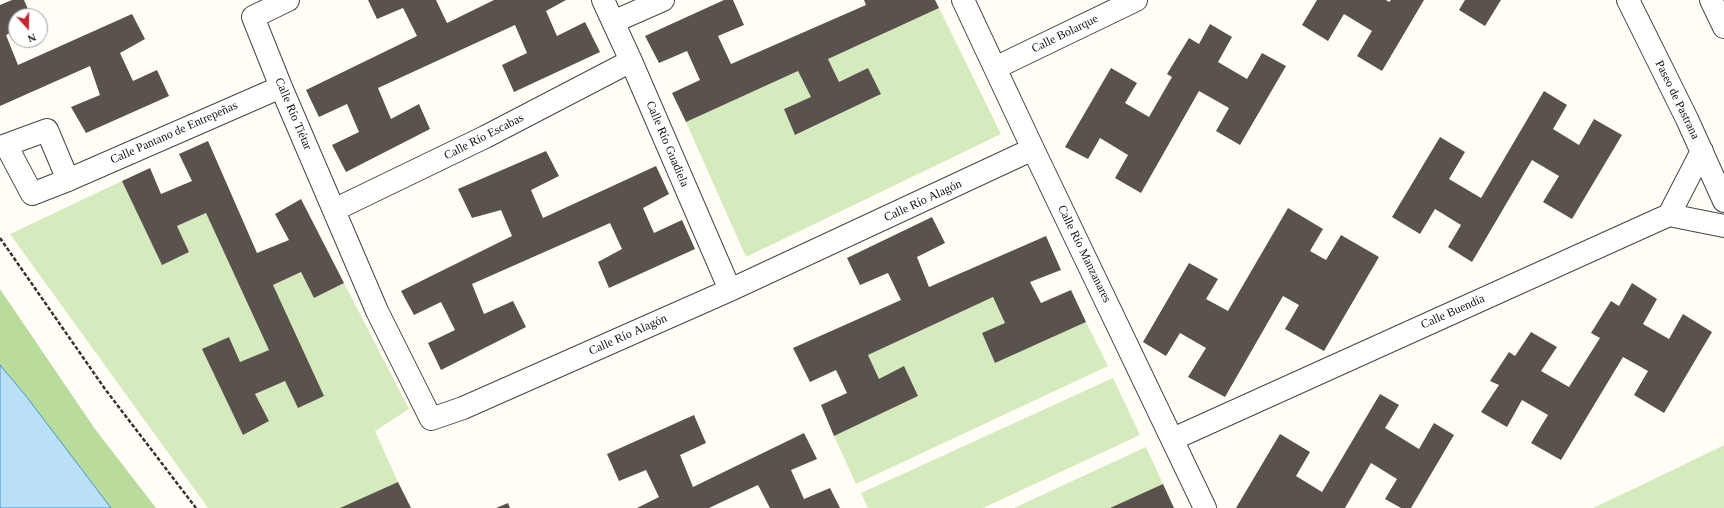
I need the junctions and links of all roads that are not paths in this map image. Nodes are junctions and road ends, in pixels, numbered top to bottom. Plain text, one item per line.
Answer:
1 (288, 0) edge
2 (603, 0) edge
3 (663, 0) edge
4 (963, 0) edge
5 (1136, 0) edge
6 (1628, 0) edge
7 (1711, 0) edge
8 (613, 22) junction
9 (1724, 27) edge
10 (631, 61) junction
11 (996, 68) junction
12 (281, 87) junction
13 (1033, 149) junction
14 (1702, 151) junction
15 (68, 180) dead end
16 (1724, 201) edge
17 (334, 210) junction
18 (1669, 215) junction
19 (1724, 226) edge
20 (730, 290) junction
21 (1173, 439) junction
22 (1205, 508) edge

1 - 12 street, Calle Río Tiétar
2 - 8 street, Calle Río Guadiela
3 - 8 street
4 - 11 street, Calle Río Manzanares
5 - 11 street, Calle Bolarque
6 - 14 street, Paseo de Pastrana
7 - 9 street
8 - 10 street, Calle Río Guadiela
10 - 17 street, Calle Río Escabas
10 - 20 street, Calle Río Guadiela
11 - 13 street, Calle Río Manzanares
12 - 15 street, Calle Pantano de Entrepeñas
12 - 17 street, Calle Río Tiétar
13 - 20 street, Calle Río Alagón
13 - 21 street, Calle Río Manzanares
14 - 16 street, Paseo de Pastrana
14 - 18 street
17 - 20 street, Calle Río Alagón
18 - 19 street
18 - 21 street, Calle Buendía
21 - 22 street, Calle Río Manzanares

